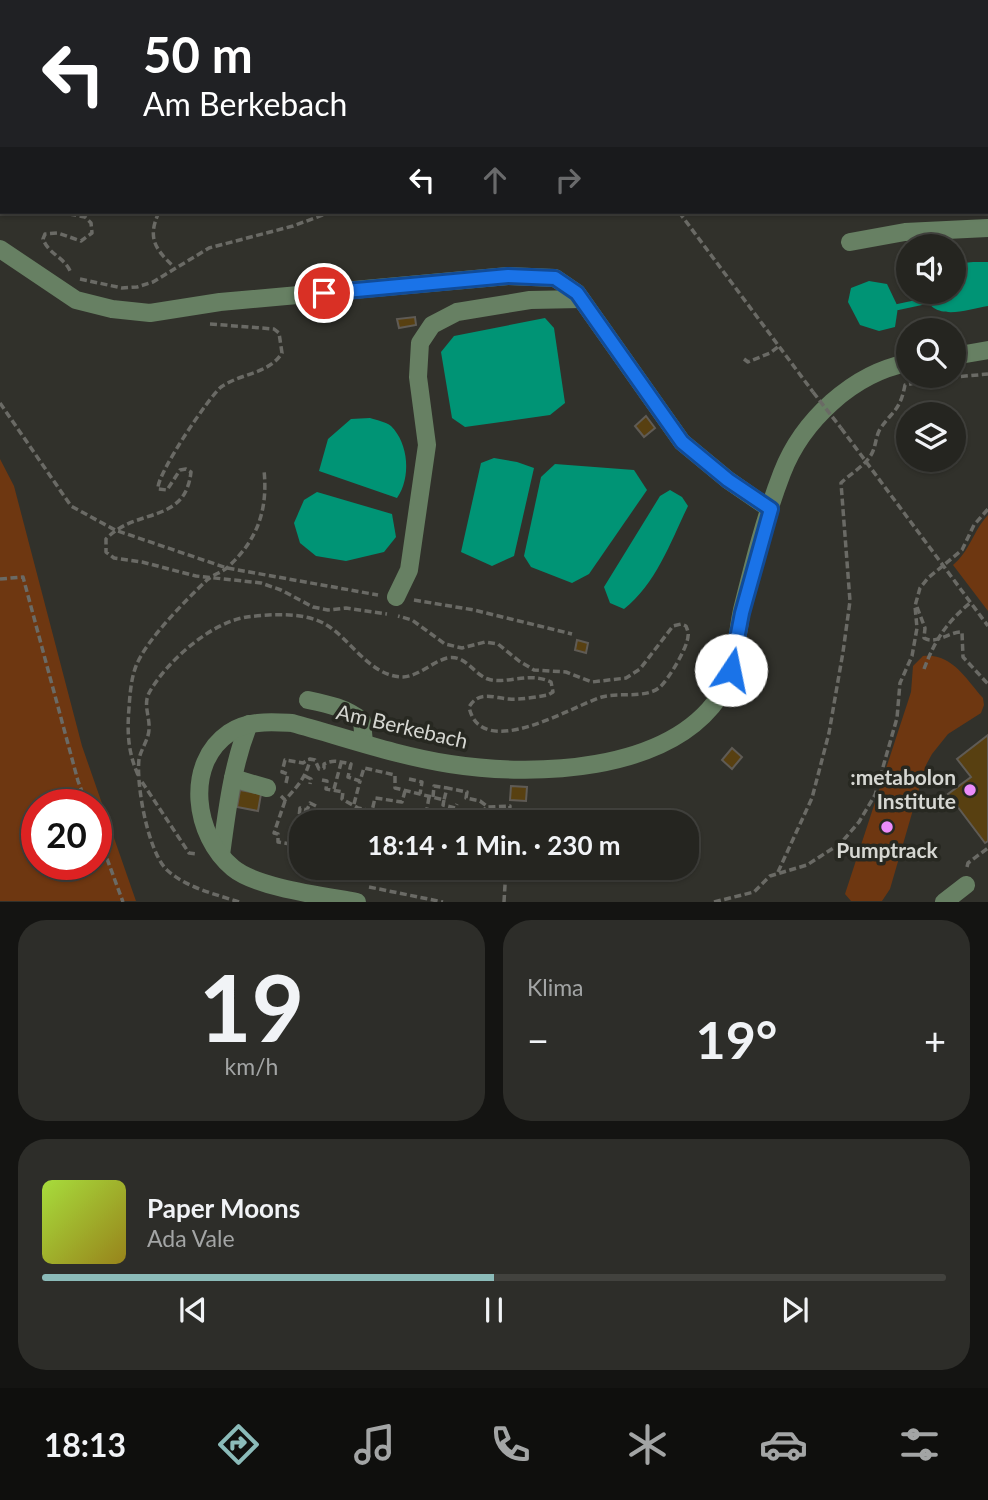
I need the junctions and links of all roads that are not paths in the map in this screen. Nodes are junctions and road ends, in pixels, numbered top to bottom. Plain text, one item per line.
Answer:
1 (988, 228) edge
2 (850, 242) dead end
3 (0, 249) edge
4 (581, 299) junction
5 (988, 351) edge
6 (966, 354) edge
7 (896, 367) edge
8 (771, 509) junction
9 (396, 597) road end
10 (308, 700) dead end
11 (249, 724) junction
12 (365, 743) junction
13 (233, 778) junction
14 (267, 788) road end
15 (221, 855) junction
16 (966, 885) road end
17 (356, 901) edge
18 (944, 901) edge

1 - 2 lane
3 - 4 lane
4 - 8 lane
4 - 9 lane
5 - 6 lane
7 - 8 lane, Am Berkebach
8 - 12 lane, Am Berkebach
10 - 12 lane
11 - 12 lane, Am Berkebach
11 - 13 lane
11 - 15 lane
13 - 14 lane
13 - 15 lane
15 - 17 lane
16 - 18 lane

